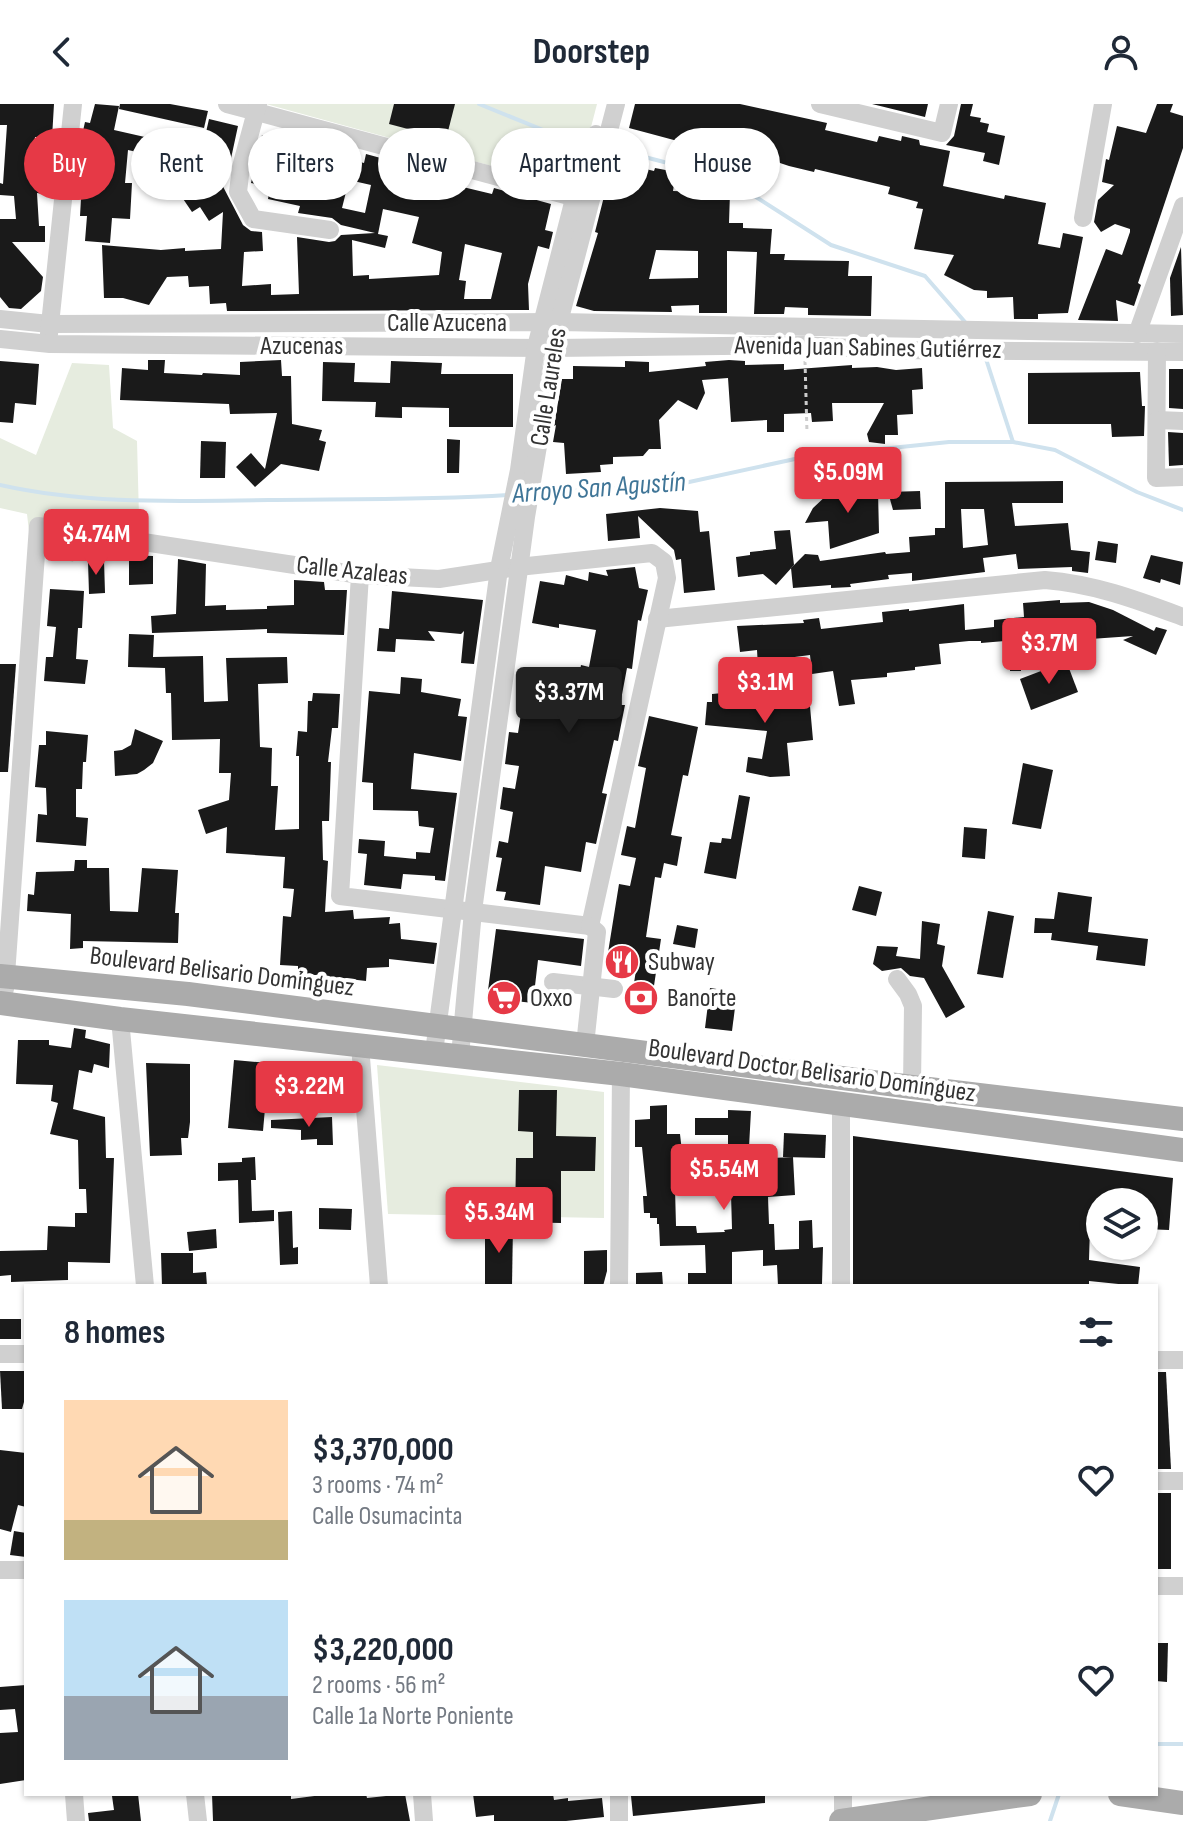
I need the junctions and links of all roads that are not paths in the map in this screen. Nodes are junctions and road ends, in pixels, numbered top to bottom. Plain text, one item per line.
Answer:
1 (73, 104) edge
2 (227, 104) edge
3 (820, 104) edge
4 (949, 104) edge
5 (1103, 104) edge
6 (257, 108) edge
7 (491, 174) edge
8 (583, 200) edge
9 (1183, 206) edge
10 (1083, 218) dead end
11 (330, 230) dead end
12 (1174, 259) edge
13 (0, 319) edge
14 (550, 322) junction
15 (49, 324) junction
16 (886, 326) junction
17 (1137, 334) junction
18 (1183, 334) edge
19 (0, 339) edge
20 (1076, 341) junction
21 (50, 344) junction
22 (545, 347) junction
23 (879, 350) junction
24 (1157, 351) junction
25 (1183, 352) edge
26 (1157, 420) junction
27 (1183, 421) edge
28 (1183, 477) edge
29 (518, 517) junction
30 (518, 567) junction
31 (499, 569) junction
32 (360, 575) junction
33 (1183, 617) edge
34 (657, 619) junction
35 (454, 908) junction
36 (473, 911) junction
37 (590, 926) junction
38 (4, 976) edge
39 (897, 979) dead end
40 (553, 982) dead end
41 (591, 986) junction
42 (614, 989) dead end
43 (1, 1003) edge
44 (120, 1019) junction
45 (438, 1027) junction
46 (464, 1031) junction
47 (360, 1045) junction
48 (585, 1045) junction
49 (434, 1052) junction
50 (460, 1056) junction
51 (621, 1074) junction
52 (912, 1087) junction
53 (841, 1103) junction
54 (1183, 1119) edge
55 (1183, 1150) edge
56 (145, 1284) edge
57 (379, 1284) edge
58 (619, 1284) edge
59 (841, 1284) edge
60 (0, 1354) edge
61 (24, 1354) edge
62 (1158, 1360) edge
63 (1183, 1360) edge
64 (1158, 1481) edge
65 (1183, 1481) edge
66 (0, 1570) edge
67 (24, 1570) edge
68 (1158, 1586) edge
69 (1183, 1586) edge
70 (74, 1796) edge
71 (195, 1796) edge
72 (422, 1796) edge
73 (619, 1796) edge
74 (843, 1796) edge
75 (1016, 1796) edge
76 (1134, 1796) edge
77 (1183, 1803) edge
78 (76, 1821) edge
79 (198, 1821) edge
80 (424, 1821) edge
81 (619, 1821) edge
82 (843, 1821) edge

1 - 15 street
2 - 6 street
3 - 4 street
5 - 10 street
6 - 7 street
6 - 11 street
8 - 14 street, Calle Laureles
9 - 12 street
12 - 17 street
13 - 15 street, Calle Azucena
14 - 15 street, Calle Azucena
14 - 16 street, Calle Azucena
14 - 22 street, Calle Laureles
15 - 21 street
16 - 20 street, Calle Azucena
16 - 23 street
17 - 18 street
17 - 20 street
19 - 21 street
20 - 23 street, Avenida Juan Sabines Gutiérrez
20 - 24 street, Avenida Juan Sabines Gutiérrez
21 - 22 street, Azucenas
22 - 23 street, Avenida Juan Sabines Gutiérrez
22 - 29 street, Calle Laureles
24 - 25 street, Avenida Juan Sabines Gutiérrez
24 - 26 street
26 - 27 street
26 - 28 street
29 - 30 street, Calle Laureles
29 - 31 street, Calle Laureles
30 - 31 street, Calle Azaleas
30 - 34 street, Calle Azaleas
30 - 36 street, Calle Laureles
31 - 32 street, Calle Azaleas
31 - 35 street, Calle Laureles
32 - 35 street
32 - 38 street, Calle Azaleas
33 - 34 street
34 - 37 street
35 - 36 street
35 - 45 street, Calle Laureles
36 - 37 street
36 - 46 street, Calle Laureles
37 - 41 street
38 - 43 street
38 - 45 main road, Boulevard Belisario Domínguez
39 - 52 street
40 - 41 street
41 - 42 street
41 - 48 street
43 - 44 main road
44 - 47 main road
44 - 56 street
45 - 46 main road, Boulevard Doctor Belisario Domínguez
45 - 49 street, Calle Laureles
46 - 48 main road, Boulevard Doctor Belisario Domínguez
46 - 50 street, Calle Laureles
47 - 49 main road
47 - 57 street
48 - 52 main road, Boulevard Doctor Belisario Domínguez
49 - 50 main road, Boulevard Doctor Belisario Domínguez
50 - 51 main road, Boulevard Doctor Belisario Domínguez
51 - 53 main road, Boulevard Doctor Belisario Domínguez
51 - 58 street
52 - 54 main road, Boulevard Doctor Belisario Domínguez
53 - 55 main road, Boulevard Doctor Belisario Domínguez
53 - 59 street
60 - 61 street
62 - 63 street
64 - 65 street
66 - 67 street
68 - 69 street
70 - 78 street
71 - 79 street
72 - 80 street
73 - 81 street
74 - 82 street
75 - 82 main road
76 - 77 main road

